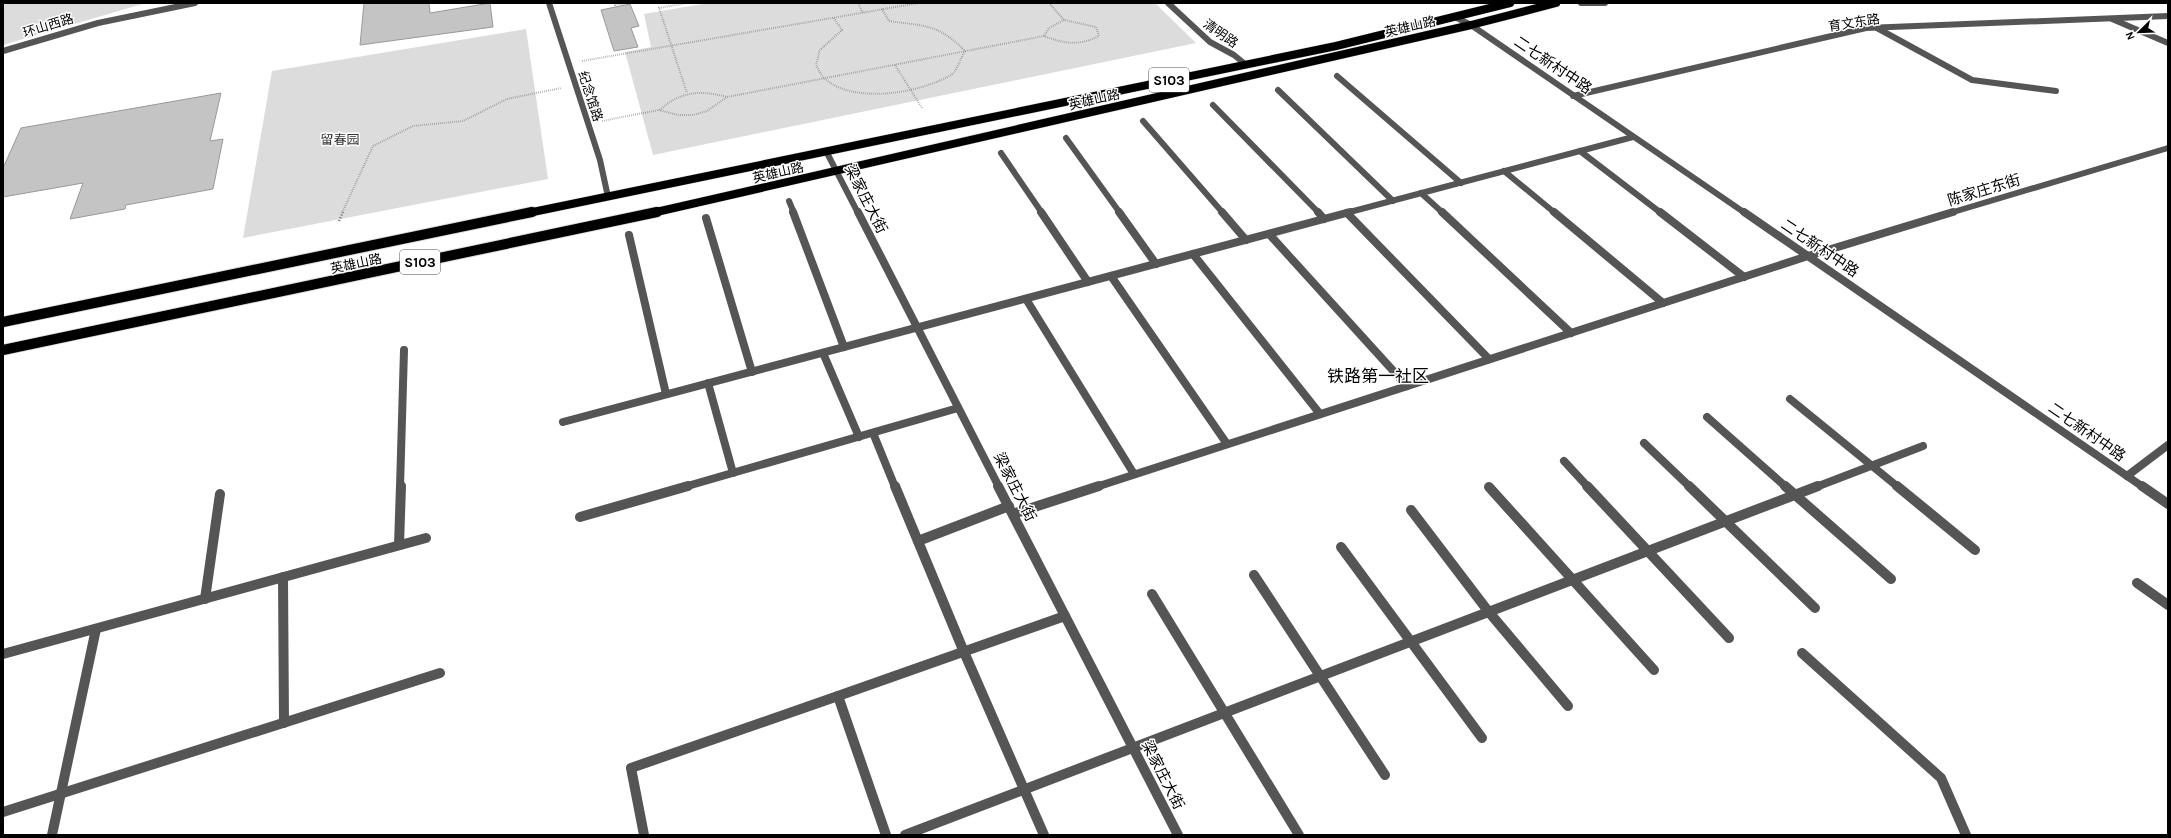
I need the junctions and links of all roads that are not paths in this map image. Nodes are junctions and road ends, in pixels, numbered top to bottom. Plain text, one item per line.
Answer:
1 (195, 3) edge
2 (550, 3) edge
3 (1168, 3) edge
4 (1510, 3) edge
5 (1556, 3) edge
6 (1581, 3) edge
7 (1606, 3) edge
8 (2168, 16) edge
9 (1455, 17) junction
10 (2112, 19) junction
11 (1471, 25) junction
12 (1876, 28) junction
13 (2168, 43) edge
14 (3, 51) edge
15 (1245, 64) junction
16 (1337, 76) dead end
17 (1278, 90) dead end
18 (2056, 91) dead end
19 (1573, 96) junction
20 (1213, 104) dead end
21 (1143, 121) dead end
22 (1633, 137) junction
23 (1066, 138) dead end
24 (2168, 148) edge
25 (826, 151) junction
26 (1580, 151) junction
27 (1000, 153) dead end
28 (1504, 171) junction
29 (837, 172) junction
30 (1461, 183) junction
31 (1421, 193) junction
32 (608, 196) junction
33 (789, 201) dead end
34 (1393, 201) junction
35 (1347, 213) junction
36 (706, 218) dead end
37 (1324, 219) junction
38 (1269, 234) junction
39 (629, 235) dead end
40 (1246, 240) junction
41 (1193, 254) junction
42 (1808, 256) junction
43 (1156, 264) junction
44 (1111, 276) junction
45 (1744, 277) junction
46 (1088, 282) junction
47 (1026, 299) junction
48 (1663, 303) junction
49 (3, 322) edge
50 (917, 328) junction
51 (1571, 333) junction
52 (844, 347) junction
53 (3, 350) edge
54 (404, 350) dead end
55 (823, 353) junction
56 (1489, 359) junction
57 (752, 372) junction
58 (708, 383) junction
59 (1406, 386) junction
60 (666, 394) junction
61 (1790, 399) dead end
62 (958, 408) junction
63 (1320, 414) junction
64 (1707, 417) dead end
65 (563, 422) dead end
66 (873, 433) junction
67 (858, 437) junction
68 (1644, 443) dead end
69 (1227, 444) junction
70 (2168, 445) edge
71 (1924, 446) dead end
72 (1564, 461) dead end
73 (1871, 466) junction
74 (733, 473) junction
75 (1134, 474) junction
76 (2127, 476) junction
77 (1489, 487) dead end
78 (220, 494) dead end
79 (1796, 494) junction
80 (2168, 504) edge
81 (1011, 510) junction
82 (1411, 510) dead end
83 (580, 518) dead end
84 (1726, 521) junction
85 (426, 538) dead end
86 (918, 541) junction
87 (399, 545) junction
88 (1341, 548) dead end
89 (1648, 550) junction
90 (1975, 550) dead end
91 (1254, 575) dead end
92 (283, 577) junction
93 (1573, 579) junction
94 (1891, 579) dead end
95 (2137, 583) dead end
96 (1152, 594) dead end
97 (205, 599) junction
98 (2168, 605) edge
99 (1816, 608) dead end
100 (1488, 611) junction
101 (1065, 616) junction
102 (96, 628) junction
103 (1730, 638) dead end
104 (1408, 642) junction
105 (964, 652) junction
106 (1802, 653) dead end
107 (3, 654) edge
108 (1654, 670) dead end
109 (440, 673) dead end
110 (1319, 676) junction
111 (838, 696) junction
112 (1568, 706) dead end
113 (1225, 711) junction
114 (284, 723) junction
115 (1482, 738) dead end
116 (1133, 747) junction
117 (1385, 775) dead end
118 (1023, 789) junction
119 (61, 794) junction
120 (3, 812) edge
121 (52, 835) edge
122 (644, 835) edge
123 (886, 835) edge
124 (905, 835) edge
125 (1044, 835) edge
126 (1178, 835) edge
127 (1299, 835) edge
128 (1966, 835) edge

1 - 14 street, 环山西路
2 - 32 street, 纪念馆路
3 - 15 street, 清明路
4 - 9 main road, 英雄山路 / S103
5 - 11 main road, 英雄山路 / S103
6 - 7 street
8 - 10 street, 育文东路
9 - 11 street, 二七新村中路
9 - 15 main road, 英雄山路 / S103
10 - 12 street, 育文东路
10 - 13 street
11 - 19 street, 二七新村中路
11 - 29 main road, 英雄山路 / S103
12 - 18 street
12 - 19 street, 育文东路
15 - 25 main road, 英雄山路 / S103
16 - 30 street
17 - 34 street
19 - 22 street, 二七新村中路
20 - 37 street
21 - 40 street
22 - 26 street
22 - 42 street, 二七新村中路
23 - 43 street
24 - 42 street, 陈家庄东街
25 - 29 street, 梁家庄大街
25 - 32 main road, 英雄山路 / S103
26 - 28 street
26 - 45 street
27 - 46 street
28 - 30 street
28 - 48 street
29 - 50 street, 梁家庄大街
29 - 53 main road, 英雄山路 / S103
30 - 31 street
31 - 34 street
31 - 51 street
32 - 49 main road, 英雄山路 / S103
33 - 52 street
34 - 35 street
35 - 37 street
35 - 56 street
36 - 57 street
37 - 38 street
38 - 40 street
38 - 59 street
39 - 60 street
40 - 41 street
41 - 43 street
41 - 63 street
42 - 45 street, 陈家庄东街
42 - 76 street, 二七新村中路
43 - 44 street
44 - 46 street
44 - 69 street
45 - 48 street, 陈家庄东街
46 - 47 street
47 - 50 street
47 - 75 street
48 - 51 street, 陈家庄东街
50 - 52 street
50 - 62 street, 梁家庄大街
51 - 56 street, 陈家庄东街
52 - 55 street
54 - 87 street
55 - 57 street
55 - 67 street
56 - 59 street, 陈家庄东街
57 - 58 street
58 - 60 street
58 - 74 street
59 - 63 street, 陈家庄东街
60 - 65 street
61 - 73 street
62 - 66 street
62 - 81 street, 梁家庄大街
63 - 69 street, 陈家庄东街
64 - 79 street
66 - 67 street
66 - 86 street
67 - 74 street
68 - 84 street
69 - 75 street, 陈家庄东街
70 - 76 street
71 - 73 street
72 - 89 street
73 - 79 street
73 - 90 street
74 - 83 street
75 - 81 street, 陈家庄东街
76 - 80 street, 二七新村中路
77 - 93 street
78 - 97 street
79 - 84 street
79 - 94 street
81 - 86 street, 陈家庄东街
81 - 101 street, 梁家庄大街
82 - 100 street
84 - 89 street
84 - 99 street
85 - 87 street
86 - 105 street
87 - 92 street
88 - 104 street
89 - 93 street
89 - 103 street
91 - 110 street
92 - 97 street
92 - 114 street
93 - 100 street
93 - 108 street
95 - 98 street
96 - 113 street
97 - 102 street
100 - 104 street
100 - 112 street
101 - 105 street
101 - 116 street, 梁家庄大街
102 - 107 street
102 - 119 street
104 - 110 street
104 - 115 street
105 - 111 street
105 - 118 street
106 - 128 street
109 - 114 street
110 - 113 street
110 - 117 street
111 - 122 street
111 - 123 street
113 - 116 street
113 - 127 street
114 - 119 street
116 - 118 street
116 - 126 street, 梁家庄大街
118 - 124 street
118 - 125 street
119 - 120 street
119 - 121 street

